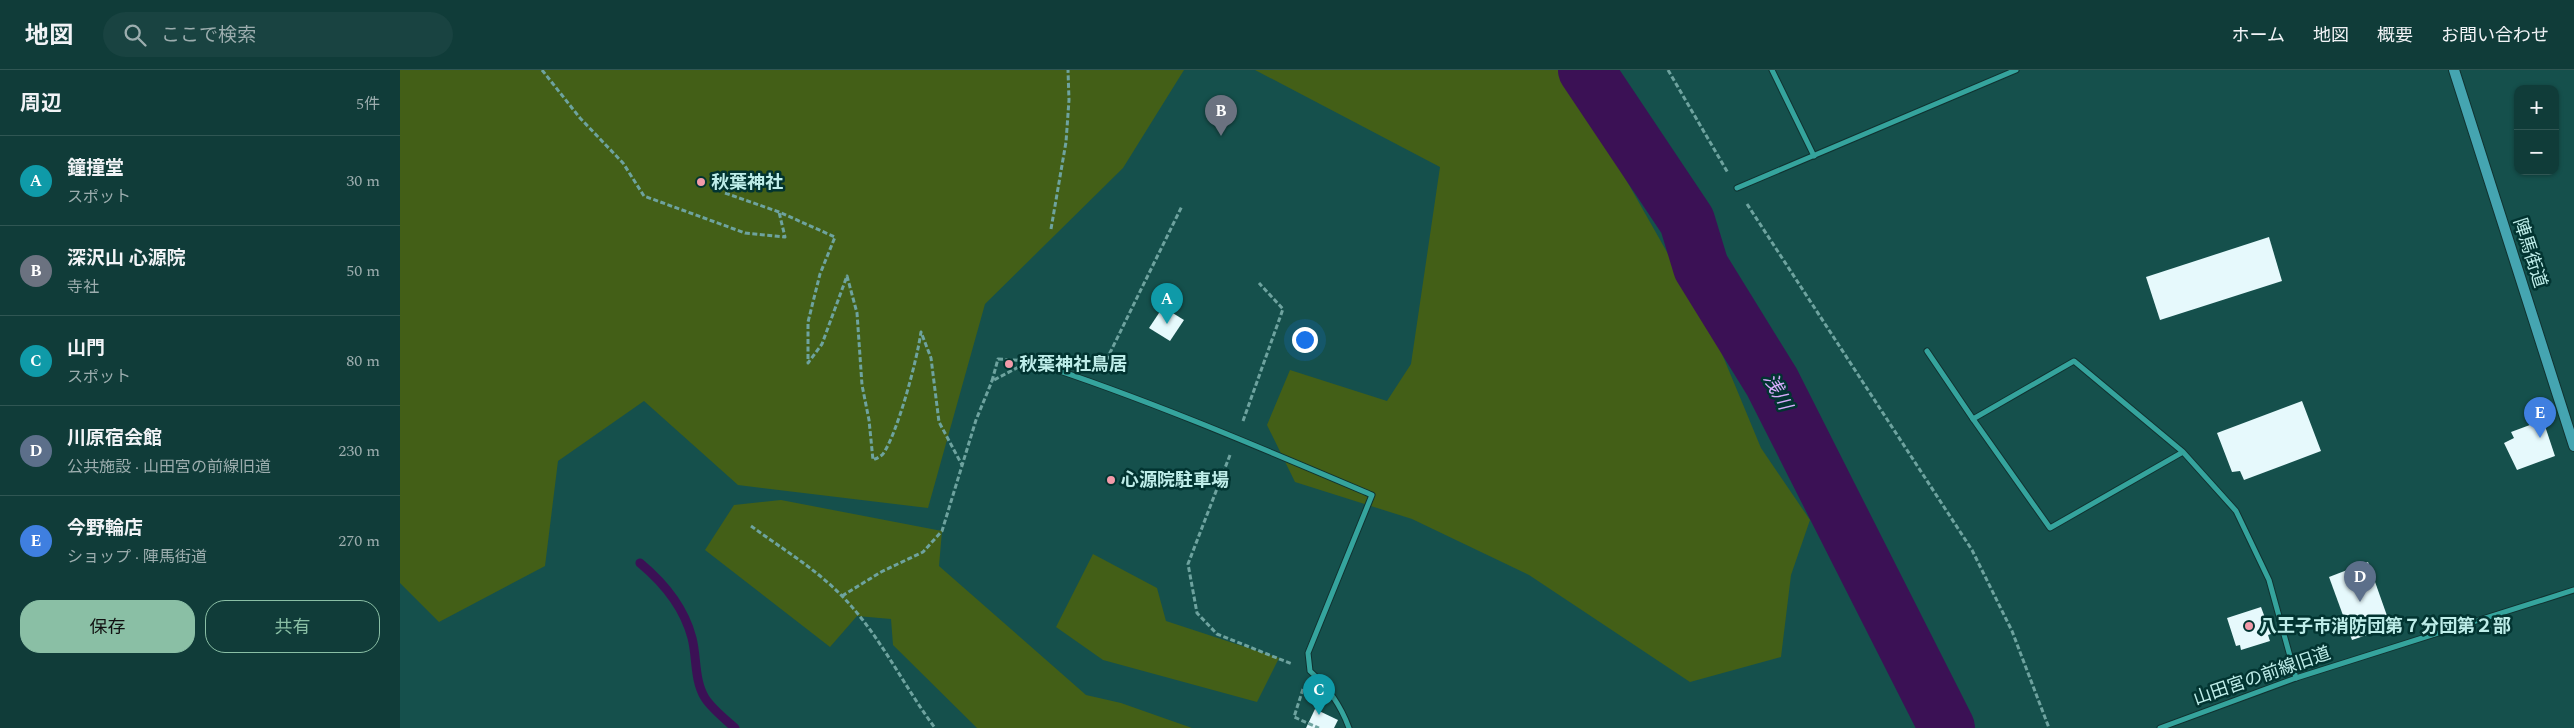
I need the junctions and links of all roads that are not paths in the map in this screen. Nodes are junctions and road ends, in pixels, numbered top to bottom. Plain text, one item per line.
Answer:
1 (1772, 70) edge
2 (2016, 70) edge
3 (2454, 70) edge
4 (1814, 156) junction
5 (1737, 188) road end
6 (1927, 351) dead end
7 (1030, 361) road end
8 (1972, 419) junction
9 (2574, 446) edge
10 (2183, 452) junction
11 (2574, 590) edge
12 (2296, 678) junction
13 (1349, 728) edge
14 (2160, 728) edge

1 - 4 street
2 - 4 street
3 - 9 main road, 陣馬街道
4 - 5 street
6 - 8 street
7 - 13 street
8 - 10 street
8 - 10 street
10 - 12 street
11 - 12 street, 山田宮の前線旧道
12 - 14 street, 山田宮の前線旧道

